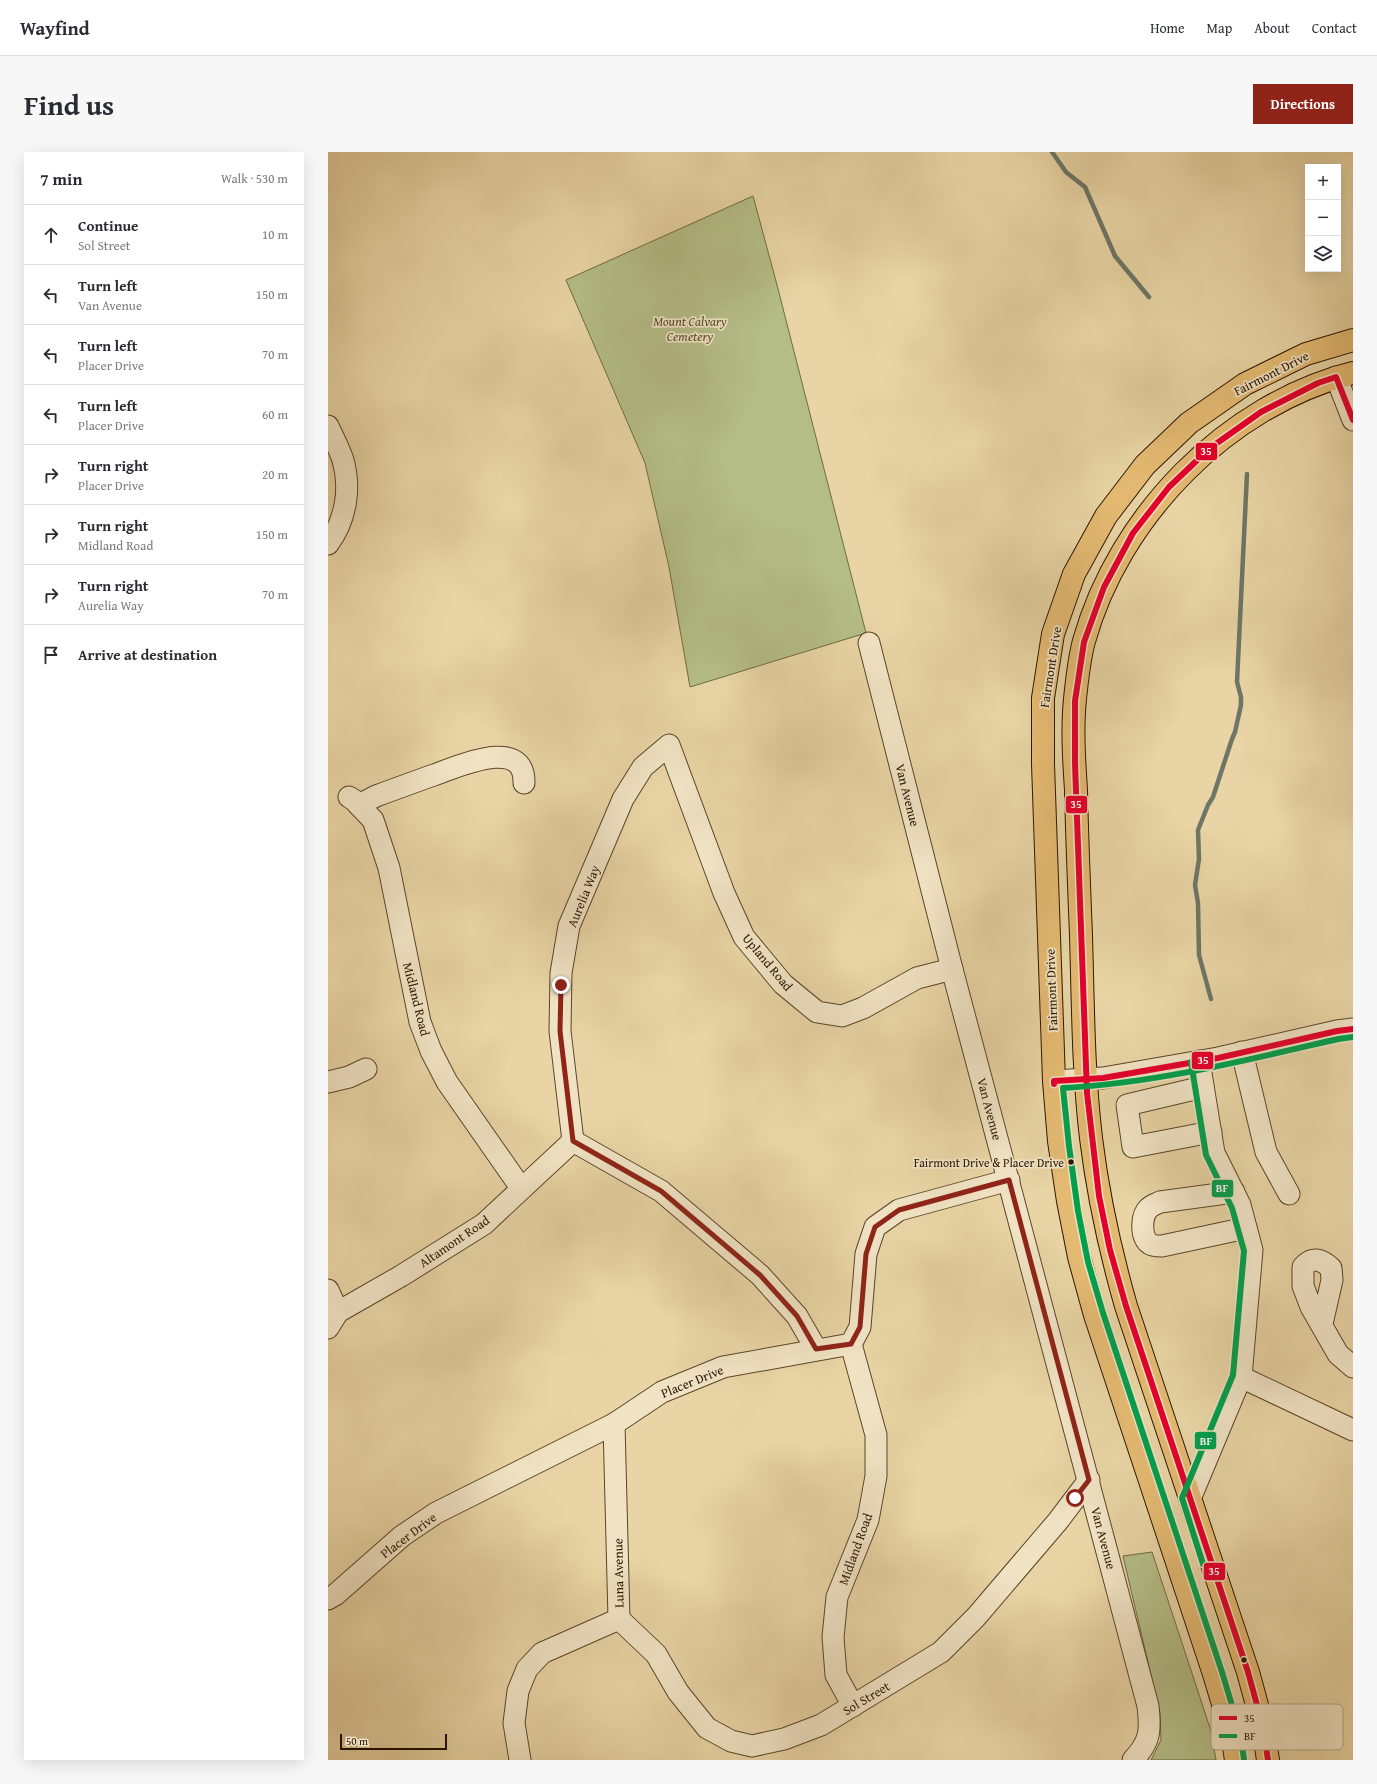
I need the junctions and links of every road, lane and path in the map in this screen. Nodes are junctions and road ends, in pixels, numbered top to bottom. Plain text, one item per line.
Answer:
1 (1353, 340) edge
2 (1344, 375) edge
3 (1353, 420) edge
4 (328, 426) edge
5 (329, 544) edge
6 (869, 643) dead end
7 (669, 745) joint
8 (524, 783) dead end
9 (952, 969) junction
10 (1353, 1029) edge
11 (1242, 1052) junction
12 (1199, 1061) junction
13 (366, 1069) dead end
14 (1086, 1079) junction
15 (1054, 1081) junction
16 (328, 1082) edge
17 (1204, 1087) junction
18 (1211, 1132) junction
19 (573, 1141) junction
20 (1009, 1180) junction
21 (521, 1188) junction
22 (1234, 1192) junction
23 (1289, 1194) dead end
24 (1246, 1228) junction
25 (328, 1290) edge
26 (333, 1320) edge
27 (1322, 1324) dead end
28 (851, 1344) junction
29 (816, 1349) junction
30 (1353, 1367) edge
31 (1241, 1377) junction
32 (614, 1424) junction
33 (1353, 1430) edge
34 (1089, 1480) junction
35 (1190, 1499) junction
36 (328, 1599) edge
37 (619, 1619) junction
38 (1223, 1704) edge
39 (1257, 1704) edge
40 (853, 1706) junction
41 (1234, 1750) edge
42 (1266, 1750) edge
43 (520, 1760) edge
44 (1133, 1760) edge
45 (1236, 1760) edge
46 (1268, 1760) edge

1 - 15 main road, Fairmont Drive
2 - 3 street
2 - 14 main road
4 - 5 street
6 - 9 street, Van Avenue
7 - 9 street, Upland Road
7 - 19 street, Aurelia Way
8 - 21 street, Midland Road
9 - 20 street, Van Avenue
10 - 11 street
11 - 12 street
11 - 23 street
12 - 14 street
12 - 17 street
13 - 16 street
14 - 15 street
14 - 35 main road
15 - 38 main road, Fairmont Drive
17 - 18 street
17 - 18 street
18 - 22 street
19 - 21 street, Altamont Road
19 - 29 street
20 - 28 street
20 - 34 street, Van Avenue
21 - 26 street, Altamont Road
22 - 24 street
22 - 24 street
24 - 31 street
25 - 26 street
27 - 30 street
28 - 29 street, Placer Drive
28 - 40 street, Midland Road
29 - 32 street, Placer Drive
31 - 33 street
31 - 35 street
32 - 36 street, Placer Drive
32 - 37 street, Luna Avenue
34 - 40 street, Sol Street
34 - 44 street, Van Avenue
35 - 39 main road
37 - 40 street, Sol Street
37 - 43 street, Luna Avenue
41 - 45 main road, Fairmont Drive
42 - 46 main road

